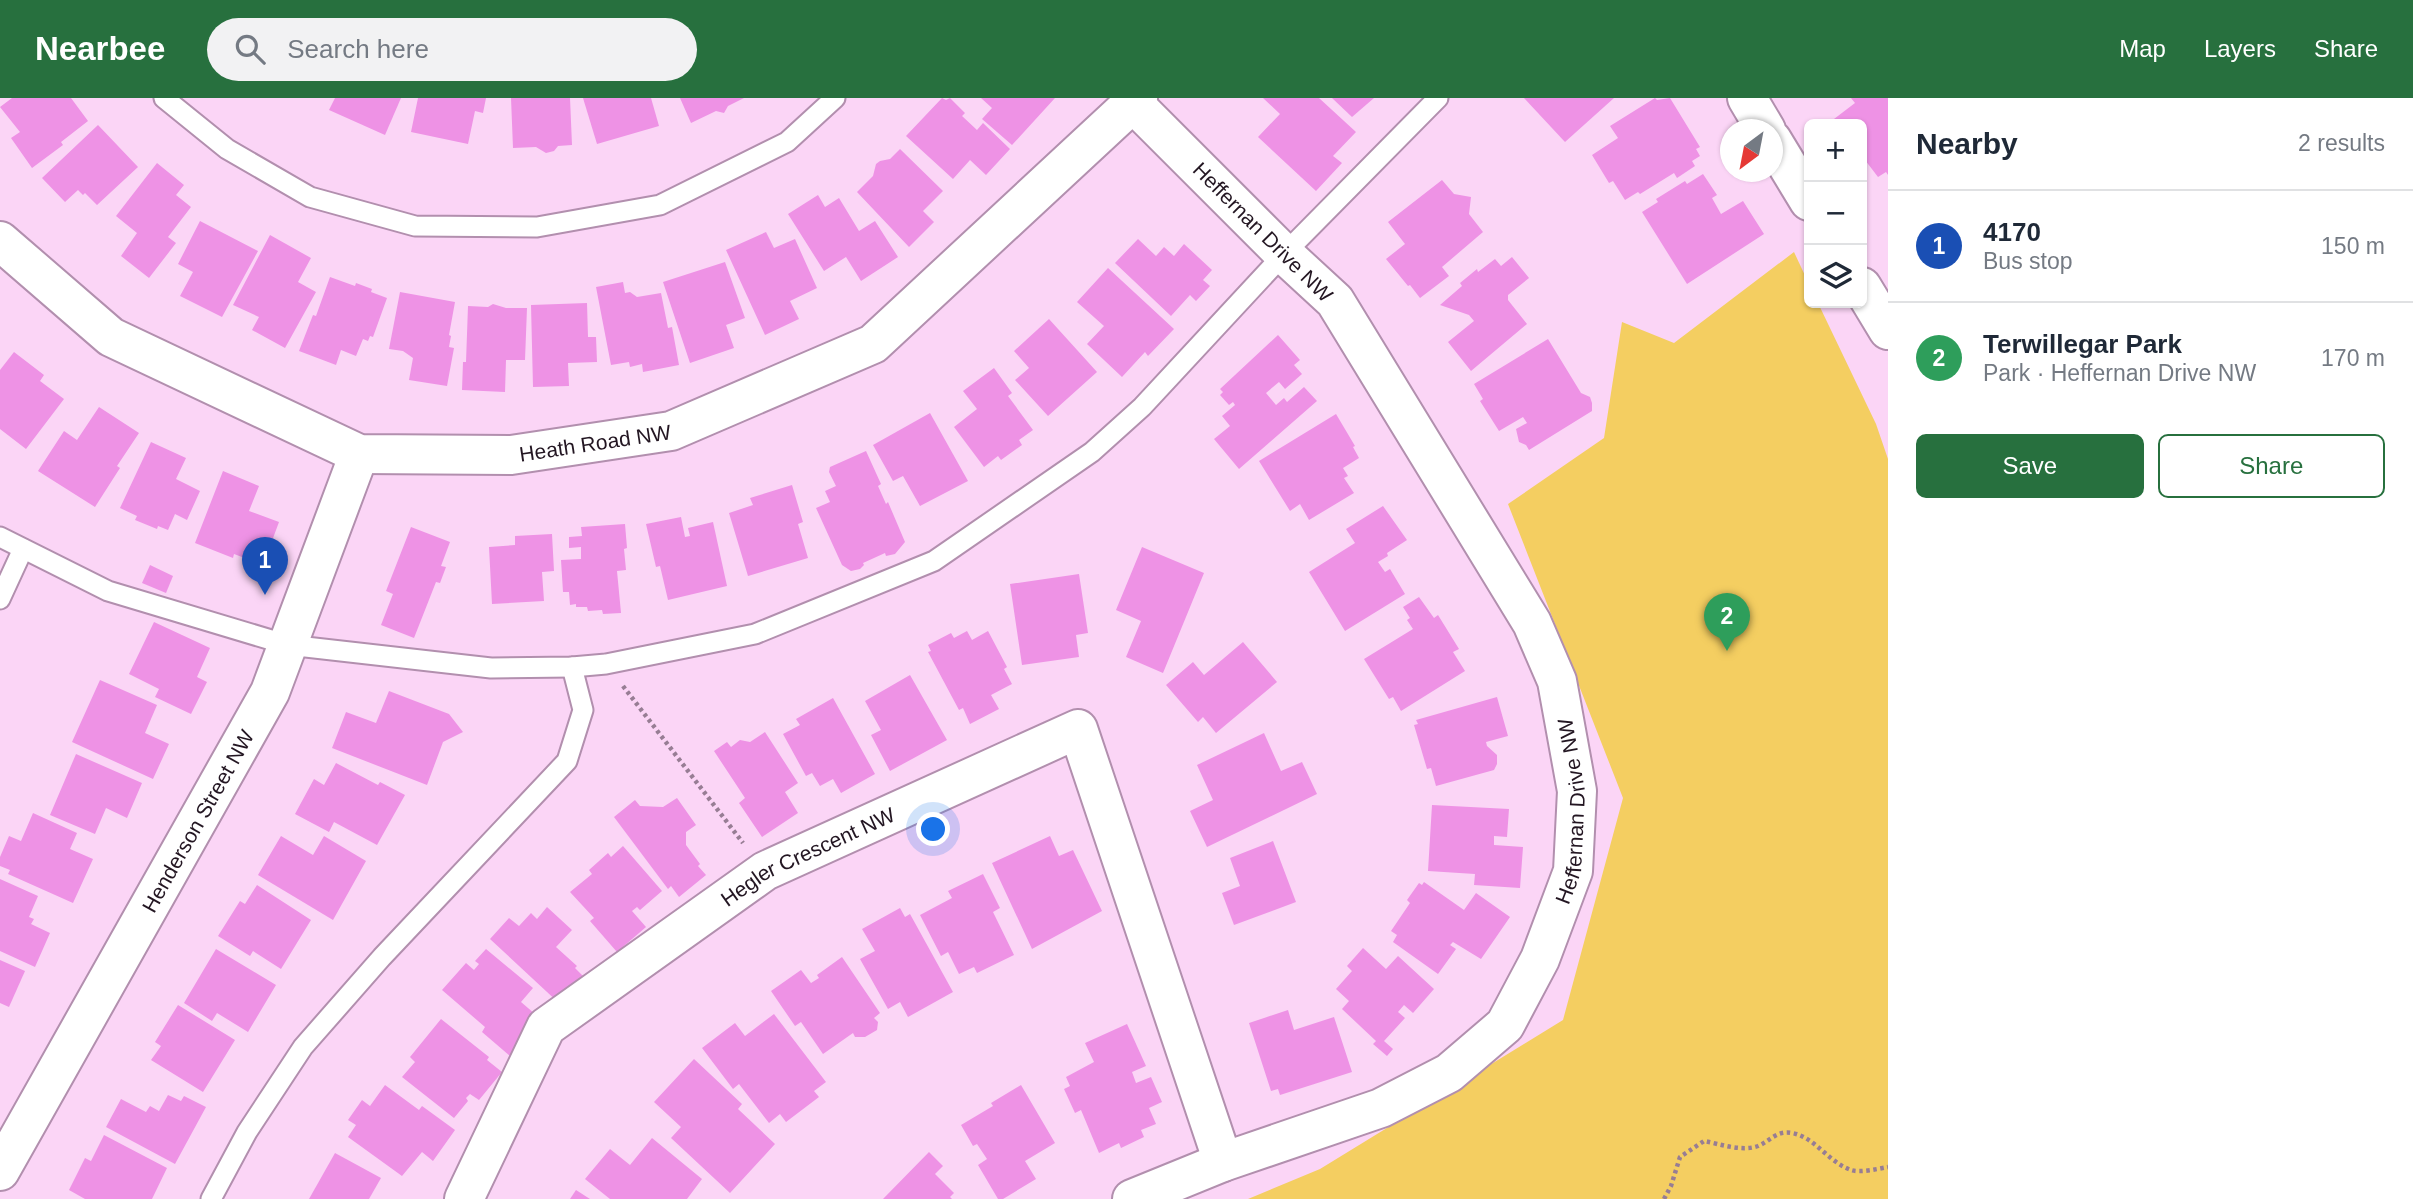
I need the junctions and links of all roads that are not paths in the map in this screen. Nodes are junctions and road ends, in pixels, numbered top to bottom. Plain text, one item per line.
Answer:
1 (164, 98) edge
2 (835, 98) edge
3 (1438, 98) edge
4 (1747, 98) edge
5 (1135, 100) edge
6 (1759, 119) edge
7 (1783, 157) edge
8 (1804, 193) edge
9 (0, 241) edge
10 (1284, 254) junction
11 (1867, 295) edge
12 (1888, 330) edge
13 (359, 454) junction
14 (0, 537) edge
15 (23, 549) junction
16 (0, 599) edge
17 (288, 645) junction
18 (572, 667) junction
19 (1223, 1162) junction
20 (0, 1171) edge
21 (211, 1199) edge
22 (464, 1199) edge
23 (1132, 1199) edge

1 - 2 lane
3 - 10 lane
4 - 6 street
5 - 10 street, Heffernan Drive NW
5 - 13 street, Heath Road NW
7 - 8 street
9 - 13 street, Heath Road NW
10 - 18 lane
10 - 19 street, Heffernan Drive NW
11 - 12 street
13 - 17 street, Henderson Street NW
14 - 15 lane
15 - 16 lane
15 - 17 lane
17 - 18 lane
17 - 20 street, Henderson Street NW
18 - 21 lane
19 - 22 street, Hegler Crescent NW
19 - 23 street, Heffernan Drive NW

